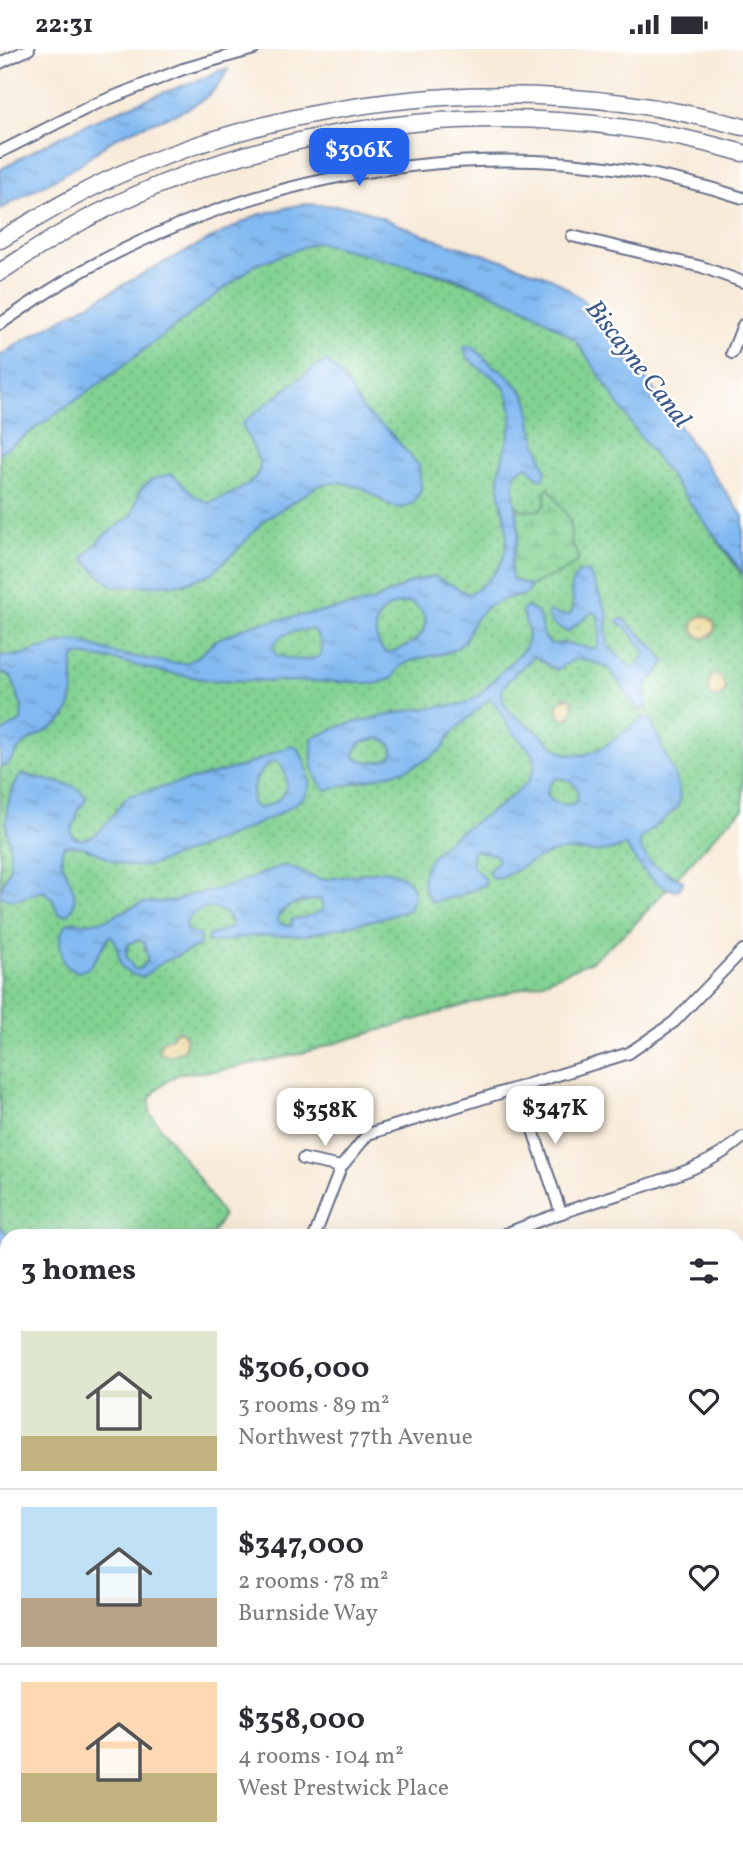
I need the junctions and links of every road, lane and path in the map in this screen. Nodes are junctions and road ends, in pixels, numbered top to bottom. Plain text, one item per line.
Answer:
1 (29, 49) edge
2 (254, 49) edge
3 (0, 63) edge
4 (743, 127) edge
5 (0, 152) edge
6 (743, 153) edge
7 (743, 198) edge
8 (572, 236) dead end
9 (0, 240) edge
10 (0, 272) edge
11 (743, 282) edge
12 (0, 324) edge
13 (743, 325) edge
14 (732, 353) dead end
15 (743, 950) edge
16 (519, 1089) junction
17 (743, 1137) edge
18 (303, 1159) dead end
19 (341, 1167) junction
20 (561, 1213) junction
21 (317, 1229) edge
22 (519, 1229) edge

1 - 3 street
2 - 5 street
4 - 9 highway
6 - 10 highway
7 - 12 street
8 - 11 street
13 - 14 street
15 - 16 street
16 - 19 street
16 - 20 street
17 - 20 street
18 - 19 street
19 - 21 street
20 - 22 street

